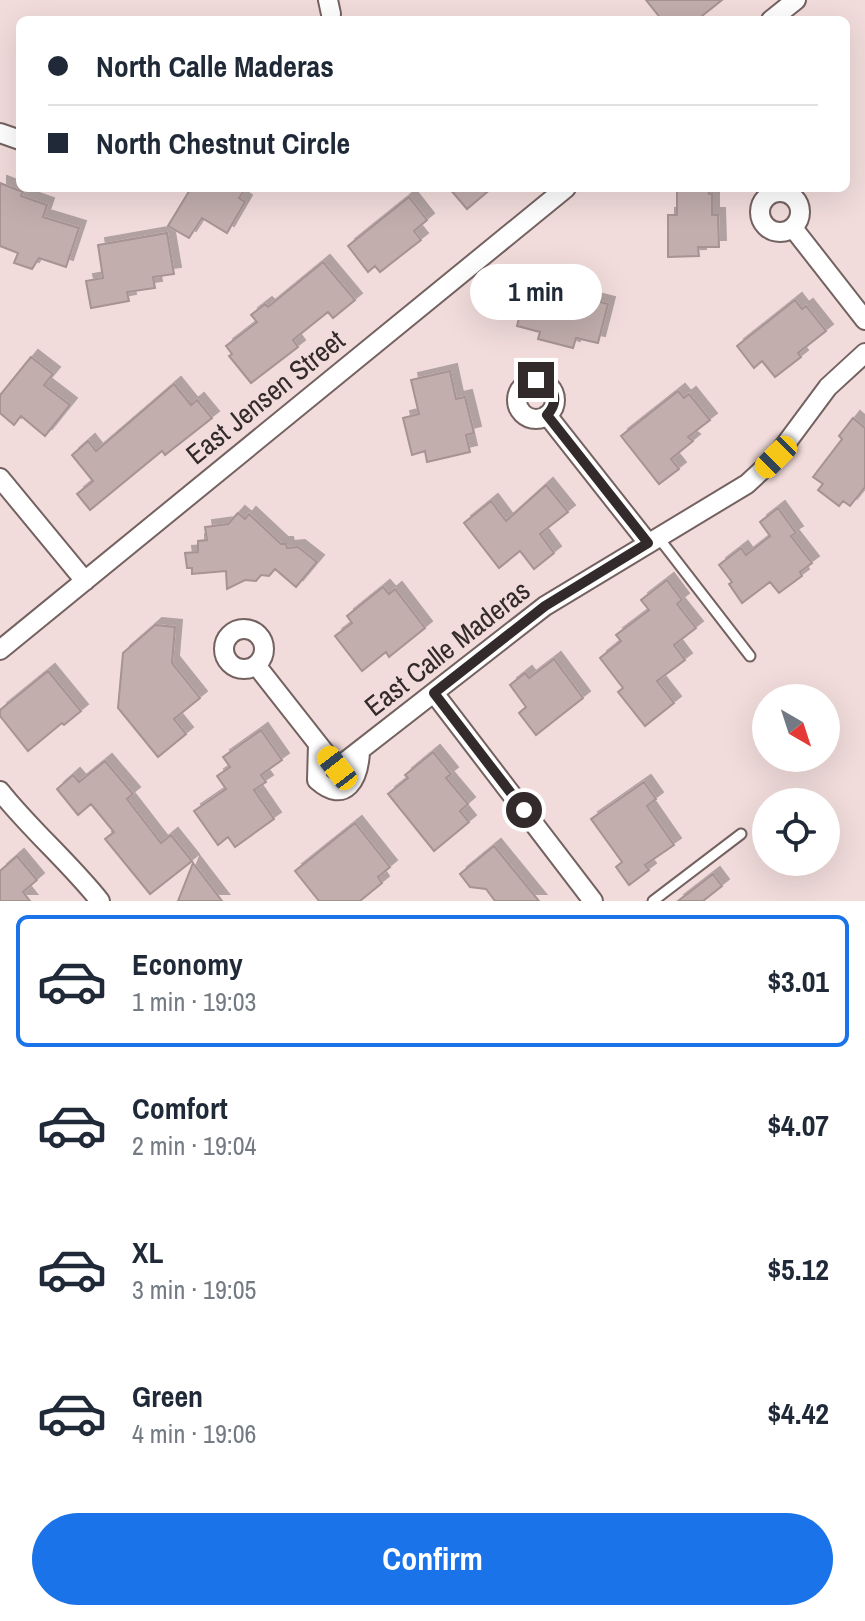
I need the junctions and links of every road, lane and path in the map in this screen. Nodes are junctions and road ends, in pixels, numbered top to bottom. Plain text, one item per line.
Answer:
1 (796, 0) edge
2 (776, 16) edge
3 (561, 192) edge
4 (793, 228) dead end
5 (865, 320) edge
6 (865, 353) edge
7 (547, 415) dead end
8 (0, 478) edge
9 (653, 540) junction
10 (85, 581) junction
11 (0, 650) edge
12 (750, 656) dead end
13 (256, 665) dead end
14 (434, 693) junction
15 (0, 791) edge
16 (741, 834) dead end
17 (95, 899) edge
18 (593, 901) edge
19 (653, 901) edge

1 - 2 street
3 - 10 street, East Jensen Street
4 - 5 street
6 - 9 street, East Calle Maderas
7 - 9 street
8 - 10 street
9 - 12 lane
9 - 14 street, East Calle Maderas
10 - 11 street, East Jensen Street
13 - 14 street, East Calle Maderas
14 - 18 street
15 - 17 street
16 - 19 lane

